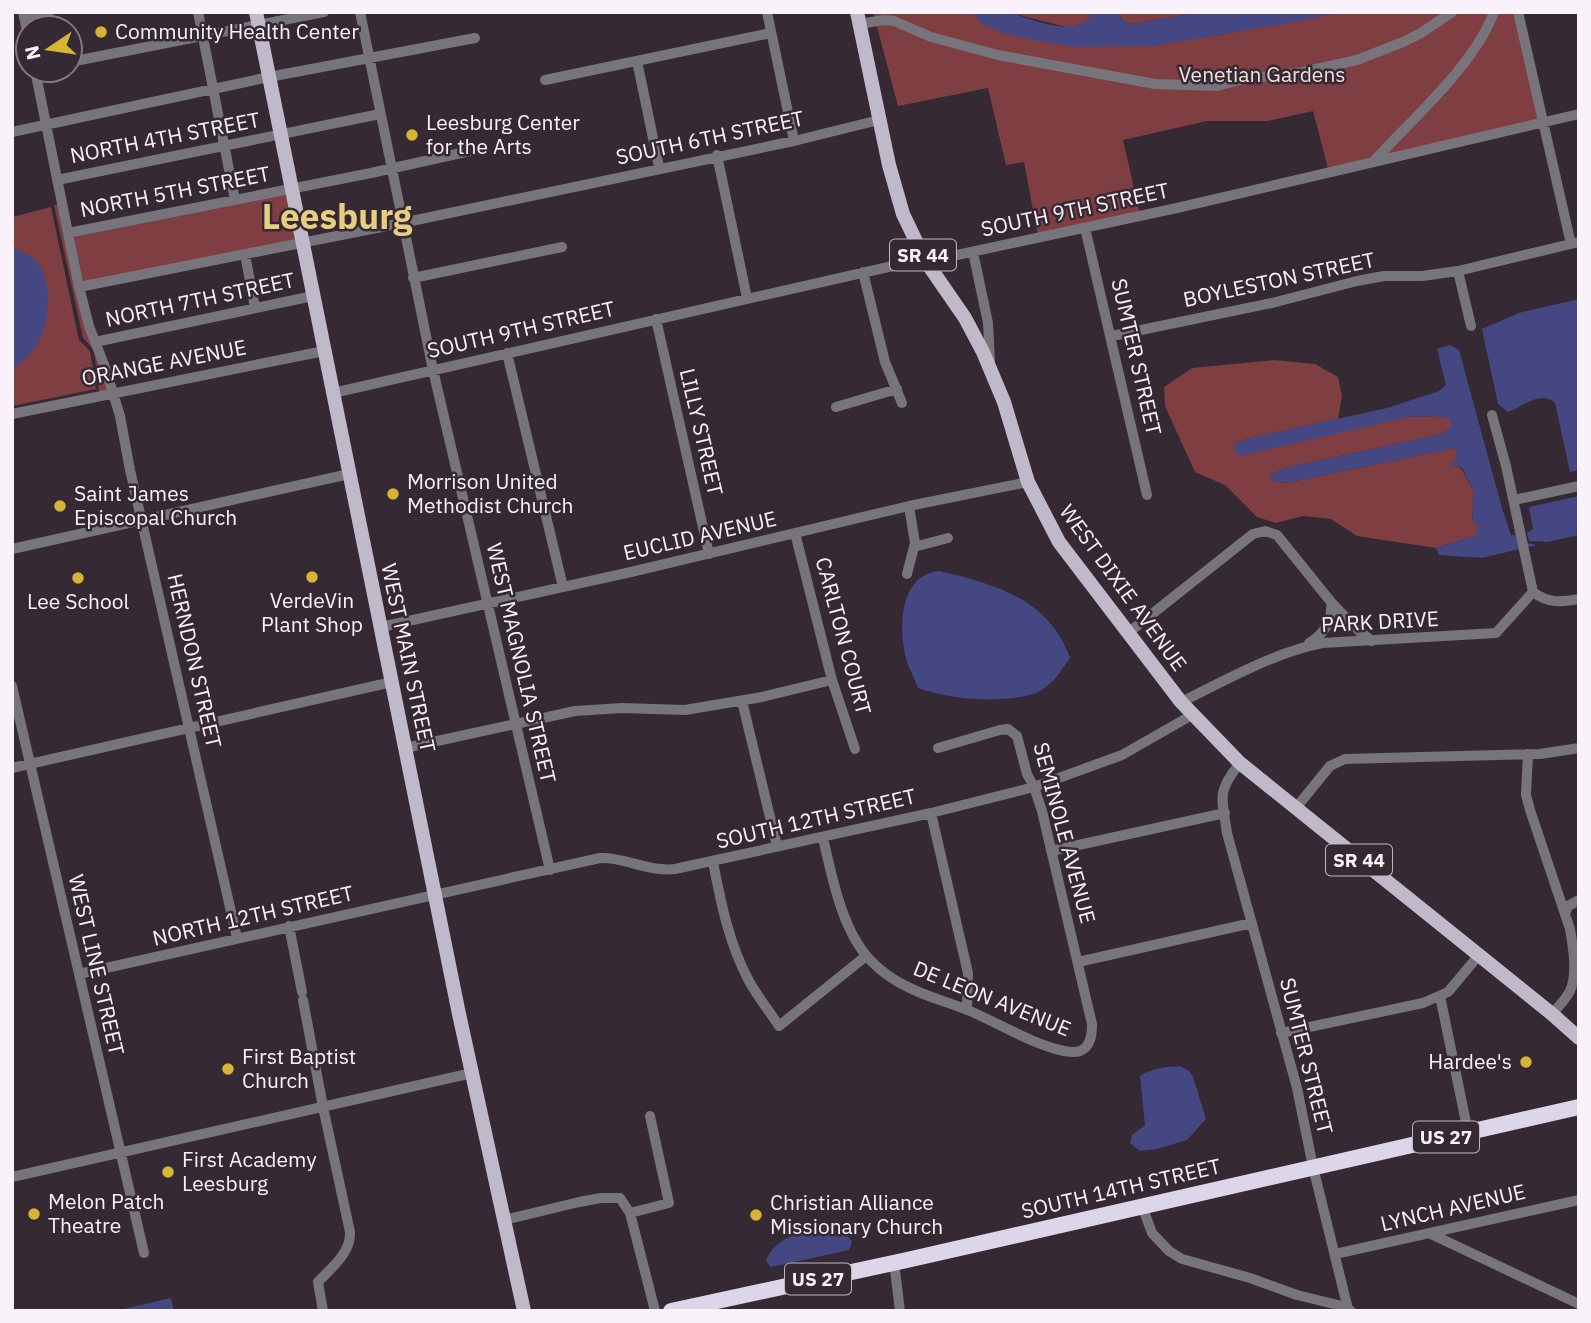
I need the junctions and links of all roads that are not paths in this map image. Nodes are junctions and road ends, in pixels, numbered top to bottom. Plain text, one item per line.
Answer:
1 (198, 12) edge
2 (324, 12) edge
3 (360, 12) edge
4 (767, 12) edge
5 (1452, 12) edge
6 (1494, 12) edge
7 (1518, 12) edge
8 (858, 18) edge
9 (258, 19) edge
10 (771, 33) junction
11 (204, 36) junction
12 (475, 38) dead end
13 (84, 59) edge
14 (369, 59) junction
15 (637, 61) junction
16 (269, 77) junction
17 (545, 80) dead end
18 (38, 84) edge
19 (214, 89) junction
20 (380, 114) junction
21 (1579, 114) edge
22 (880, 120) junction
23 (1544, 122) junction
24 (46, 125) junction
25 (12, 132) edge
26 (280, 134) junction
27 (794, 141) junction
28 (225, 146) junction
29 (479, 149) dead end
30 (718, 155) junction
31 (1374, 160) junction
32 (659, 167) junction
33 (391, 169) junction
34 (57, 180) junction
35 (291, 188) junction
36 (235, 200) junction
37 (402, 223) junction
38 (1085, 228) junction
39 (68, 233) junction
40 (302, 243) junction
41 (1575, 243) edge
42 (562, 247) dead end
43 (973, 252) junction
44 (245, 254) junction
45 (925, 260) junction
46 (1458, 271) junction
47 (863, 272) junction
48 (413, 278) junction
49 (79, 287) junction
50 (313, 296) junction
51 (747, 298) junction
52 (256, 308) junction
53 (656, 319) junction
54 (1471, 326) dead end
55 (1112, 336) junction
56 (95, 342) junction
57 (324, 351) junction
58 (507, 353) junction
59 (991, 368) junction
60 (433, 370) junction
61 (897, 389) junction
62 (114, 393) junction
63 (333, 393) junction
64 (902, 403) dead end
65 (836, 407) dead end
66 (12, 414) edge
67 (1492, 415) dead end
68 (349, 474) junction
69 (1028, 482) junction
70 (1579, 486) edge
71 (1147, 495) dead end
72 (1514, 500) junction
73 (909, 506) junction
74 (142, 520) junction
75 (795, 533) junction
76 (948, 538) dead end
77 (914, 547) junction
78 (12, 549) edge
79 (709, 554) junction
80 (906, 574) dead end
81 (563, 587) junction
82 (1533, 592) junction
83 (1579, 599) edge
84 (1331, 602) junction
85 (487, 604) junction
86 (380, 627) junction
87 (1128, 634) junction
88 (1371, 640) junction
89 (1304, 647) junction
90 (832, 680) junction
91 (392, 681) junction
92 (12, 686) edge
93 (742, 701) junction
94 (1181, 702) junction
95 (1192, 715) junction
96 (515, 724) junction
97 (189, 727) junction
98 (405, 748) junction
99 (937, 748) dead end
100 (1579, 748) edge
101 (855, 749) dead end
102 (1528, 754) junction
103 (1240, 763) junction
104 (30, 764) junction
105 (12, 768) edge
106 (1034, 787) junction
107 (1295, 809) junction
108 (931, 813) junction
109 (1225, 813) junction
110 (823, 838) junction
111 (778, 846) junction
112 (1051, 851) junction
113 (713, 862) junction
114 (550, 870) junction
115 (435, 896) junction
116 (1579, 900) edge
117 (1565, 914) junction
118 (1252, 922) junction
119 (289, 926) junction
120 (237, 938) junction
121 (1479, 955) junction
122 (866, 956) junction
123 (1078, 962) junction
124 (79, 974) junction
125 (1440, 996) junction
126 (967, 1010) junction
127 (1552, 1014) junction
128 (1092, 1023) joint
129 (1281, 1033) junction
130 (1579, 1038) edge
131 (472, 1073) junction
132 (323, 1107) junction
133 (1579, 1107) edge
134 (650, 1116) dead end
135 (1468, 1132) junction
136 (121, 1153) junction
137 (1313, 1167) junction
138 (12, 1177) edge
139 (1579, 1200) edge
140 (1142, 1206) junction
141 (630, 1213) junction
142 (504, 1220) junction
143 (1431, 1234) junction
144 (144, 1253) dead end
145 (1335, 1254) junction
146 (894, 1262) junction
147 (1579, 1304) edge
148 (1350, 1310) edge
149 (323, 1311) edge
150 (524, 1311) edge
151 (655, 1311) edge
152 (671, 1311) edge
153 (900, 1311) edge

1 - 11 street
2 - 9 street
3 - 14 street, WEST MAGNOLIA STREET
4 - 10 street
5 - 8 street
6 - 31 street
7 - 23 street
8 - 22 main road, WEST DIXIE AVENUE / SR 44
9 - 11 street
9 - 16 main road, WEST MAIN STREET
10 - 15 street
10 - 27 street
11 - 13 street
11 - 19 street
12 - 14 street
14 - 16 street
14 - 20 street, WEST MAGNOLIA STREET
15 - 17 street
15 - 32 street
16 - 19 street
16 - 26 main road, WEST MAIN STREET
18 - 24 street, HERNDON STREET
19 - 24 street
19 - 28 street
20 - 26 street, NORTH 4TH STREET
20 - 33 street, WEST MAGNOLIA STREET
21 - 23 street, SOUTH 9TH STREET
22 - 27 street, SOUTH 6TH STREET
22 - 45 main road, WEST DIXIE AVENUE / SR 44
23 - 31 street, SOUTH 9TH STREET
23 - 41 street
24 - 25 street
24 - 34 street, HERNDON STREET
26 - 28 street, NORTH 4TH STREET
26 - 35 main road, WEST MAIN STREET
27 - 30 street, SOUTH 6TH STREET
28 - 34 street, NORTH 4TH STREET
28 - 36 street
29 - 33 street, NORTH 5TH STREET
30 - 32 street, SOUTH 6TH STREET
30 - 51 street
31 - 38 street, SOUTH 9TH STREET
32 - 37 street, SOUTH 6TH STREET
33 - 35 street, NORTH 5TH STREET
33 - 37 street, WEST MAGNOLIA STREET
34 - 39 street, HERNDON STREET
35 - 36 street, NORTH 5TH STREET
35 - 40 main road, WEST MAIN STREET
36 - 39 street, NORTH 5TH STREET
37 - 40 street, SOUTH 6TH STREET
37 - 48 street, WEST MAGNOLIA STREET
38 - 43 street, SOUTH 9TH STREET
38 - 55 street, SUMTER STREET
39 - 49 street, HERNDON STREET
40 - 44 street, SOUTH 6TH STREET
40 - 50 main road, WEST MAIN STREET
41 - 46 street, BOYLESTON STREET
42 - 48 street
43 - 45 street, SOUTH 9TH STREET
43 - 59 street
44 - 49 street, SOUTH 6TH STREET
44 - 52 street
45 - 47 street, SOUTH 9TH STREET
45 - 59 main road, WEST DIXIE AVENUE / SR 44
46 - 54 street
46 - 55 street, BOYLESTON STREET
47 - 51 street, SOUTH 9TH STREET
47 - 61 street
48 - 60 street, WEST MAGNOLIA STREET
49 - 56 street, HERNDON STREET
50 - 52 street, NORTH 7TH STREET
50 - 57 main road, WEST MAIN STREET
51 - 53 street, SOUTH 9TH STREET
52 - 56 street, NORTH 7TH STREET
53 - 58 street, SOUTH 9TH STREET
53 - 79 street, LILLY STREET
55 - 71 street, SUMTER STREET
56 - 62 street, HERNDON STREET
57 - 62 street, ORANGE AVENUE
57 - 63 main road, WEST MAIN STREET
58 - 60 street, SOUTH 9TH STREET
58 - 81 street
59 - 69 main road, WEST DIXIE AVENUE / SR 44
60 - 63 street, SOUTH 9TH STREET
60 - 85 street, WEST MAGNOLIA STREET
61 - 64 street
61 - 65 street
62 - 66 street, ORANGE AVENUE
62 - 74 street, HERNDON STREET
63 - 68 main road, WEST MAIN STREET
67 - 72 street
68 - 74 street
68 - 86 main road, WEST MAIN STREET
69 - 73 street, EUCLID AVENUE
69 - 87 main road, WEST DIXIE AVENUE / SR 44
70 - 72 street
72 - 82 street
73 - 75 street, EUCLID AVENUE
73 - 77 street
74 - 78 street
74 - 97 street, HERNDON STREET
75 - 79 street, EUCLID AVENUE
75 - 90 street, CARLTON COURT
76 - 77 street
77 - 80 street
79 - 81 street, EUCLID AVENUE
81 - 85 street, EUCLID AVENUE
82 - 83 street
82 - 88 street, PARK DRIVE
84 - 87 street
84 - 88 street
84 - 89 street
85 - 86 street, EUCLID AVENUE
85 - 96 street, WEST MAGNOLIA STREET
86 - 91 main road, WEST MAIN STREET
87 - 94 main road, WEST DIXIE AVENUE / SR 44
88 - 89 street, PARK DRIVE
89 - 94 street, PARK DRIVE
90 - 93 street
90 - 101 street, CARLTON COURT
91 - 97 street
91 - 98 main road, WEST MAIN STREET
92 - 104 street, WEST LINE STREET
93 - 96 street
93 - 111 street
94 - 95 main road, WEST DIXIE AVENUE / SR 44
95 - 103 main road, WEST DIXIE AVENUE / SR 44
95 - 106 street, SOUTH 12TH STREET
96 - 98 street
96 - 114 street, WEST MAGNOLIA STREET
97 - 104 street
97 - 120 street, HERNDON STREET
98 - 115 main road, WEST MAIN STREET
99 - 106 street, SEMINOLE AVENUE
100 - 102 street
102 - 107 street
102 - 117 street
103 - 107 main road, WEST DIXIE AVENUE / SR 44
103 - 109 street, SUMTER STREET
104 - 105 street
104 - 124 street, WEST LINE STREET
106 - 108 street, SOUTH 12TH STREET
106 - 112 street, SEMINOLE AVENUE
107 - 121 main road, WEST DIXIE AVENUE / SR 44
108 - 110 street, SOUTH 12TH STREET
108 - 126 street
109 - 112 street
109 - 118 street, SUMTER STREET
110 - 111 street, SOUTH 12TH STREET
110 - 122 street, DE LEON AVENUE
111 - 113 street, SOUTH 12TH STREET
112 - 123 street, SEMINOLE AVENUE
113 - 114 street, SOUTH 12TH STREET
113 - 122 street
114 - 115 street, SOUTH 12TH STREET
115 - 119 street, NORTH 12TH STREET
115 - 131 main road, WEST MAIN STREET
116 - 117 street
117 - 127 street
118 - 123 street
118 - 129 street, SUMTER STREET
119 - 120 street, NORTH 12TH STREET
119 - 132 street
120 - 124 street, NORTH 12TH STREET
121 - 125 street
121 - 127 main road, WEST DIXIE AVENUE / SR 44
122 - 126 street, DE LEON AVENUE
123 - 128 street, SEMINOLE AVENUE
124 - 136 street, WEST LINE STREET
125 - 129 street
125 - 135 street
126 - 128 street, DE LEON AVENUE
127 - 130 main road, WEST DIXIE AVENUE / SR 44
129 - 137 street, SUMTER STREET
131 - 132 street
131 - 142 main road, WEST MAIN STREET
132 - 136 street
132 - 149 street
133 - 135 highway, SOUTH 14TH STREET / US 27
134 - 141 street
135 - 137 highway, SOUTH 14TH STREET / US 27
136 - 138 street
136 - 144 street, WEST LINE STREET
137 - 140 highway, SOUTH 14TH STREET / US 27
137 - 145 street, SUMTER STREET
139 - 143 street, LYNCH AVENUE
140 - 146 highway, SOUTH 14TH STREET / US 27
140 - 148 street
141 - 142 street
141 - 151 street
142 - 150 main road, WEST MAIN STREET
143 - 145 street, LYNCH AVENUE
143 - 147 street
145 - 148 street, SUMTER STREET
146 - 152 highway, SOUTH 14TH STREET / US 27
146 - 153 street

